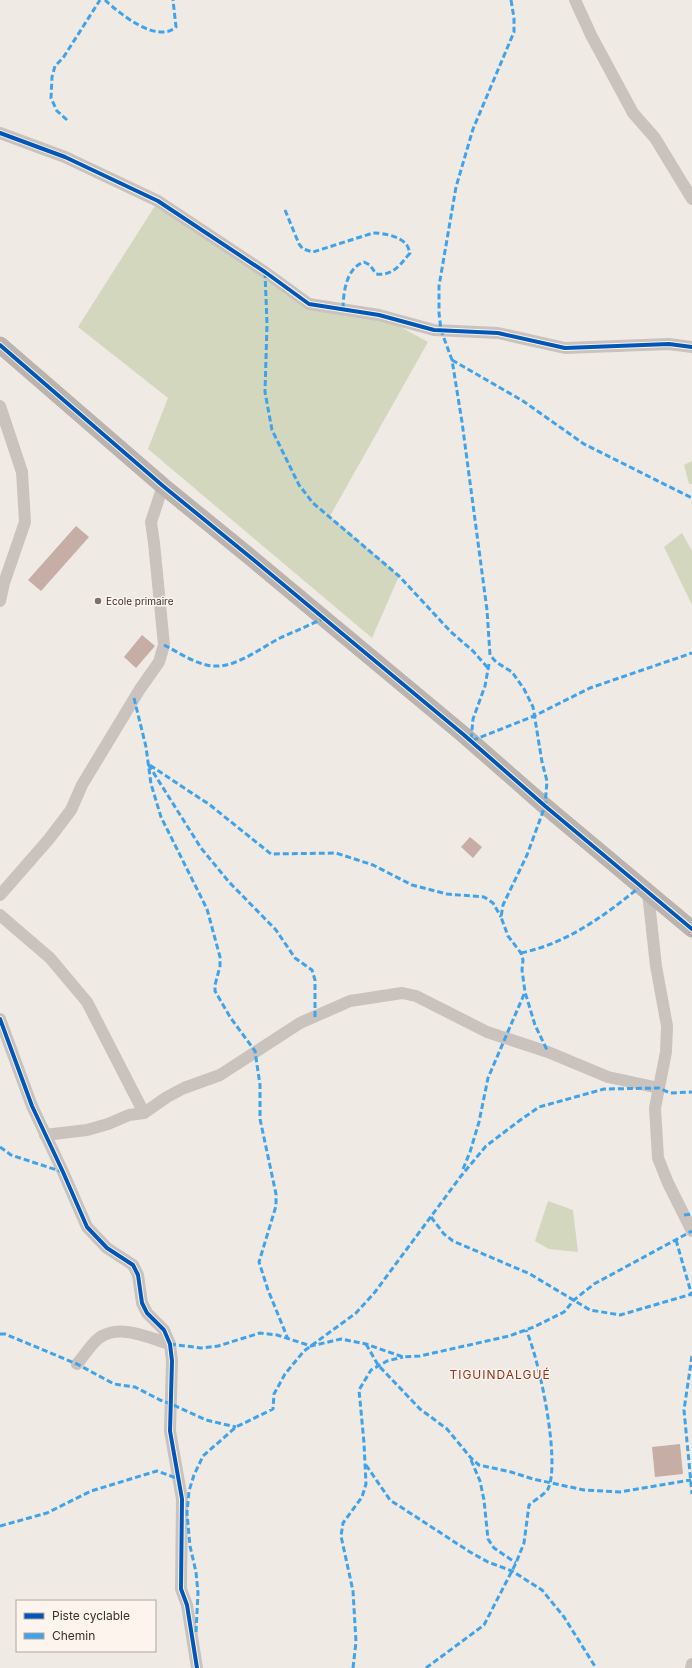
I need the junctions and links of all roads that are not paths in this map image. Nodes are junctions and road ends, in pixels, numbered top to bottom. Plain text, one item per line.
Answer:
1 (575, 0) edge
2 (0, 133) edge
3 (692, 199) edge
4 (0, 344) edge
5 (692, 347) edge
6 (0, 406) edge
7 (163, 486) junction
8 (0, 601) edge
9 (648, 893) junction
10 (0, 895) edge
11 (0, 915) edge
12 (692, 929) edge
13 (0, 1018) edge
14 (659, 1088) junction
15 (144, 1113) junction
16 (45, 1135) junction
17 (692, 1231) edge
18 (170, 1344) junction
19 (77, 1364) dead end
20 (692, 1664) edge
21 (197, 1668) edge
22 (691, 1668) edge

1 - 3 street
2 - 5 street
4 - 7 street
6 - 8 street
7 - 9 street
7 - 10 street
9 - 12 street
9 - 14 street
11 - 15 street
13 - 16 street
14 - 15 street
14 - 17 street
15 - 16 street
16 - 18 street
18 - 19 street
18 - 21 street
20 - 22 street

